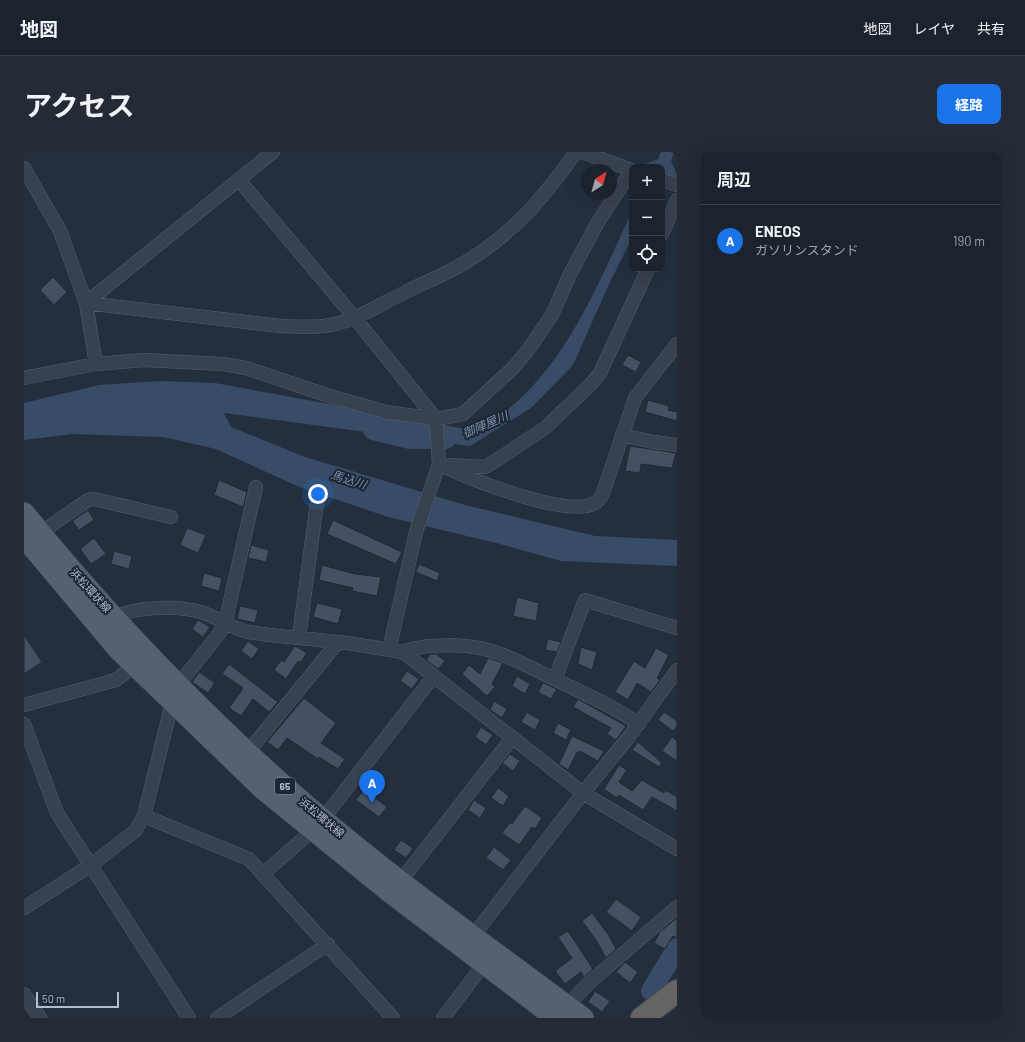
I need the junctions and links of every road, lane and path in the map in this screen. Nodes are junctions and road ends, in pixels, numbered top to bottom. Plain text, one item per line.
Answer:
1 (273, 152) edge
2 (576, 152) edge
3 (582, 152) edge
4 (629, 169) edge
5 (25, 174) edge
6 (629, 175) edge
7 (239, 180) junction
8 (665, 181) edge
9 (677, 185) edge
10 (677, 200) edge
11 (665, 227) edge
12 (647, 272) edge
13 (86, 303) junction
14 (354, 317) junction
15 (677, 344) edge
16 (96, 364) junction
17 (24, 378) edge
18 (436, 419) junction
19 (622, 435) junction
20 (677, 445) edge
21 (437, 468) junction
22 (256, 487) dead end
23 (317, 502) dead end
24 (24, 514) edge
25 (171, 518) dead end
26 (29, 539) edge
27 (115, 617) junction
28 (225, 624) junction
29 (677, 628) edge
30 (299, 637) junction
31 (338, 642) junction
32 (389, 650) junction
33 (403, 652) junction
34 (141, 660) junction
35 (677, 670) edge
36 (433, 677) junction
37 (555, 680) junction
38 (175, 693) junction
39 (24, 705) edge
40 (24, 724) edge
41 (639, 724) junction
42 (512, 738) junction
43 (248, 752) junction
44 (583, 793) junction
45 (144, 816) junction
46 (318, 825) junction
47 (677, 849) edge
48 (91, 865) junction
49 (263, 874) junction
50 (400, 882) junction
51 (677, 907) edge
52 (24, 908) edge
53 (473, 936) junction
54 (328, 944) junction
55 (484, 964) junction
56 (677, 991) edge
57 (24, 994) edge
58 (677, 1009) edge
59 (569, 1014) edge
60 (40, 1018) edge
61 (189, 1018) edge
62 (217, 1018) edge
63 (393, 1018) edge
64 (443, 1018) edge
65 (642, 1018) edge
66 (665, 1018) edge

1 - 7 street
2 - 14 street
3 - 4 street
5 - 13 street
6 - 18 street
7 - 13 street
7 - 14 street
8 - 9 street
10 - 11 street
12 - 21 street
13 - 14 street
13 - 16 street
14 - 18 street
15 - 19 street
16 - 17 street
16 - 18 street
18 - 21 street
19 - 20 street
19 - 21 street
21 - 32 street
22 - 28 street
23 - 30 street
24 - 26 main road, 浜松環状線 / 65
25 - 26 street
26 - 27 main road, 浜松環状線 / 65
26 - 34 main road, 浜松環状線 / 65
27 - 28 street
27 - 34 main road, 浜松環状線 / 65
28 - 30 street
28 - 38 street
29 - 37 street
30 - 31 street
31 - 32 street
31 - 43 street
32 - 33 street
33 - 36 street
33 - 37 street
34 - 38 main road, 浜松環状線 / 65
34 - 39 street
35 - 41 street
36 - 42 street
36 - 46 street
37 - 41 street
38 - 43 main road, 浜松環状線 / 65
38 - 45 street
38 - 46 main road, 浜松環状線 / 65
40 - 48 street
41 - 44 street
42 - 44 street
42 - 50 street
43 - 46 main road, 浜松環状線 / 65
44 - 47 street
44 - 53 street
45 - 48 street
45 - 49 street
46 - 49 street
46 - 50 main road, 浜松環状線 / 65
46 - 55 main road, 浜松環状線 / 65
48 - 52 street
48 - 61 street
49 - 54 street
50 - 53 main road, 浜松環状線 / 65
51 - 59 street
53 - 59 main road, 浜松環状線 / 65
54 - 62 street
54 - 63 street
55 - 59 main road, 浜松環状線 / 65
55 - 64 street
56 - 65 highway
57 - 60 street
58 - 66 highway

